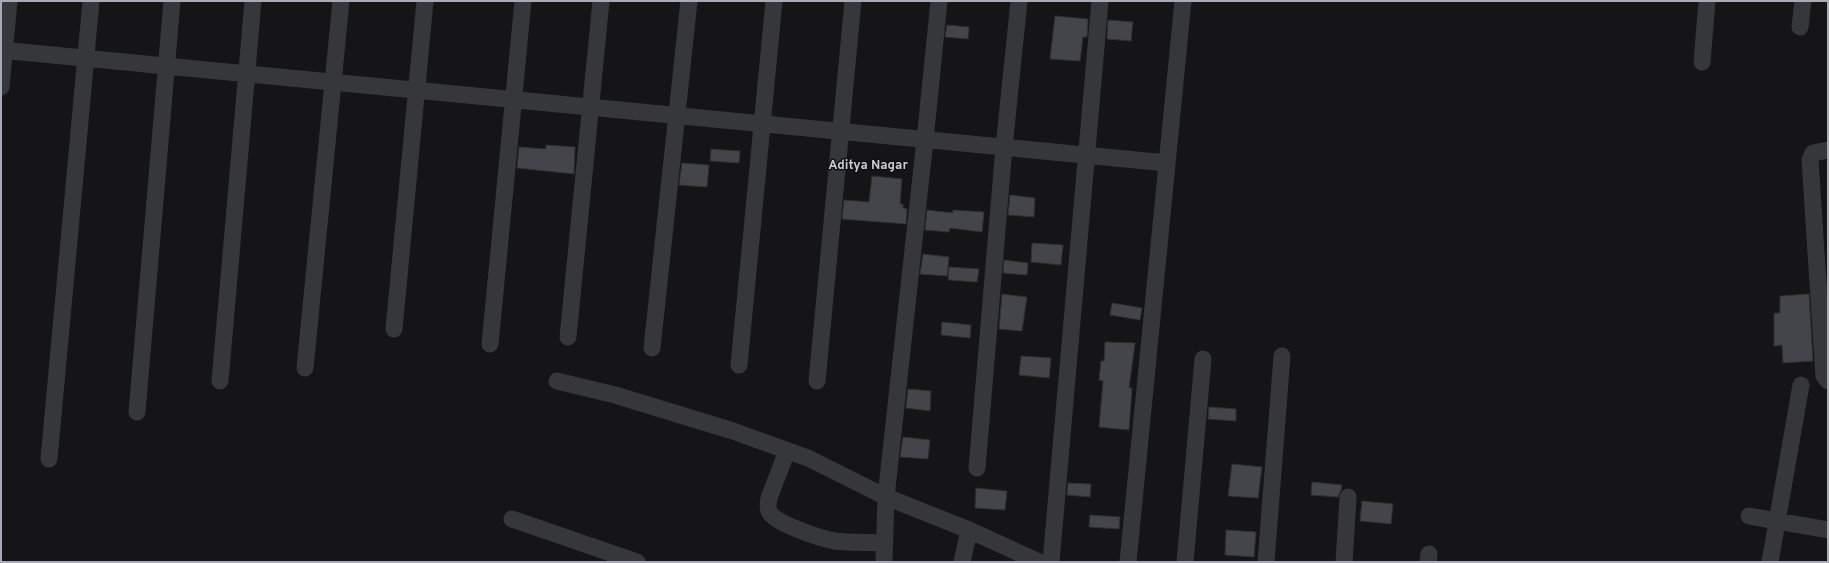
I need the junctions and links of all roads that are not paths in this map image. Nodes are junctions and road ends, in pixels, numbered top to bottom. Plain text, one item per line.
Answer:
1 (9, 1) edge
2 (91, 1) edge
3 (172, 1) edge
4 (253, 1) edge
5 (341, 1) edge
6 (425, 1) edge
7 (522, 1) edge
8 (601, 1) edge
9 (689, 1) edge
10 (774, 1) edge
11 (853, 1) edge
12 (938, 1) edge
13 (1018, 1) edge
14 (1100, 1) edge
15 (1182, 1) edge
16 (1707, 1) edge
17 (1803, 1) edge
18 (1800, 27) dead end
19 (3, 50) edge
20 (85, 59) junction
21 (1702, 62) dead end
22 (166, 66) junction
23 (245, 74) junction
24 (333, 82) junction
25 (1, 87) edge
26 (418, 90) junction
27 (513, 100) junction
28 (590, 107) junction
29 (676, 116) junction
30 (763, 124) junction
31 (841, 132) junction
32 (925, 140) junction
33 (1004, 147) junction
34 (1828, 150) edge
35 (1086, 155) junction
36 (1167, 163) junction
37 (394, 329) dead end
38 (568, 337) dead end
39 (490, 344) dead end
40 (652, 348) dead end
41 (1282, 356) dead end
42 (1203, 359) dead end
43 (739, 365) dead end
44 (305, 368) dead end
45 (220, 381) dead end
46 (557, 381) dead end
47 (1828, 381) edge
48 (817, 382) dead end
49 (1801, 385) dead end
50 (136, 412) dead end
51 (787, 451) junction
52 (49, 459) dead end
53 (977, 468) dead end
54 (886, 497) junction
55 (1348, 497) dead end
56 (1749, 516) dead end
57 (512, 519) dead end
58 (1777, 520) junction
59 (969, 530) junction
60 (1828, 530) edge
61 (885, 543) junction
62 (637, 562) edge
63 (884, 562) edge
64 (962, 562) edge
65 (1039, 562) edge
66 (1051, 562) edge
67 (1128, 562) edge
68 (1186, 562) edge
69 (1266, 562) edge
70 (1344, 562) edge
71 (1770, 562) edge

1 - 19 street
2 - 20 street
3 - 22 street
4 - 23 street
5 - 24 street
6 - 26 street
7 - 27 street
8 - 28 street
9 - 29 street
10 - 30 street
11 - 31 street
12 - 32 street
13 - 33 street
14 - 35 street
15 - 36 street
16 - 21 street
17 - 18 street
19 - 20 street
19 - 25 street
20 - 22 street
20 - 52 street
22 - 23 street
22 - 50 street
23 - 24 street
23 - 45 street
24 - 26 street
24 - 44 street
26 - 27 street
26 - 37 street
27 - 28 street
27 - 39 street
28 - 29 street
28 - 38 street
29 - 30 street
29 - 40 street
30 - 31 street
30 - 43 street
31 - 32 street
31 - 48 street
32 - 33 street
32 - 54 street
33 - 35 street
33 - 53 street
34 - 47 street
35 - 36 street
35 - 66 street
36 - 67 street
41 - 69 street
42 - 68 street
46 - 51 street
49 - 58 street
51 - 54 street
51 - 61 street
54 - 59 street
54 - 61 street
55 - 70 street
56 - 58 street
57 - 62 street
58 - 60 street
58 - 71 street
59 - 64 street
59 - 65 street
61 - 63 street

